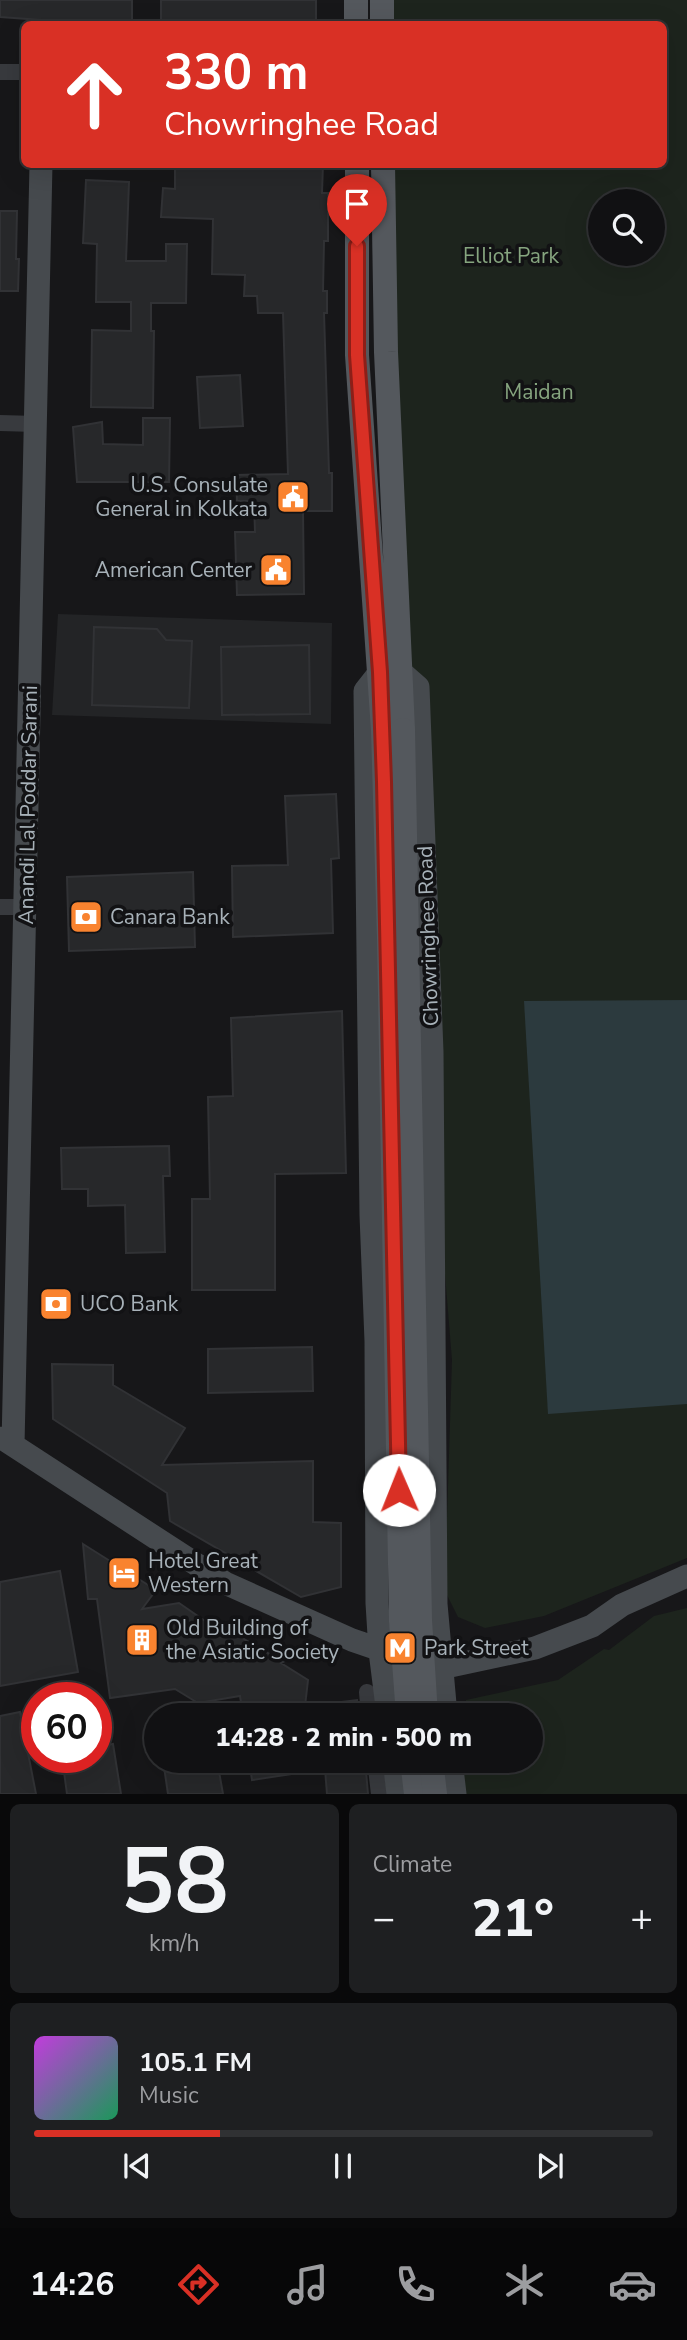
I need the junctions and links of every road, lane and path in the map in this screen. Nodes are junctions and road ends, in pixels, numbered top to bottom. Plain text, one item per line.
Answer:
1 (356, 0) edge
2 (382, 0) edge
3 (356, 21) edge
4 (382, 21) edge
5 (0, 72) edge
6 (21, 72) edge
7 (41, 168) edge
8 (357, 168) edge
9 (383, 168) edge
10 (0, 423) edge
11 (36, 424) junction
12 (391, 673) junction
13 (393, 730) junction
14 (25, 907) junction
15 (0, 908) edge
16 (371, 1215) junction
17 (433, 1218) junction
18 (6, 1441) edge
19 (687, 1576) edge
20 (380, 1651) junction
21 (441, 1668) junction
22 (367, 1692) dead end
23 (368, 1703) edge
24 (386, 1703) edge
25 (407, 1703) edge
26 (425, 1703) edge
27 (445, 1703) edge
28 (377, 1773) edge
29 (396, 1773) edge
30 (414, 1773) edge
31 (433, 1773) edge
32 (453, 1773) edge
33 (379, 1794) edge
34 (398, 1794) edge
35 (416, 1794) edge
36 (435, 1794) edge
37 (455, 1794) edge

1 - 3 main road
2 - 4 main road
5 - 6 street
7 - 11 main road, Anandi Lal Poddar Sarani
8 - 12 main road, Chowringhee Road
9 - 12 main road, Chowringhee Road
10 - 11 street
11 - 14 main road, Anandi Lal Poddar Sarani
12 - 13 main road
12 - 16 main road, Chowringhee Road
12 - 17 main road, Chowringhee Road
13 - 25 main road, bridge
13 - 26 main road, bridge
14 - 15 street
14 - 18 main road, Anandi Lal Poddar Sarani
16 - 17 main road
16 - 20 main road, Chowringhee Road
17 - 21 main road, Chowringhee Road
18 - 20 main road
19 - 21 main road
20 - 21 main road
20 - 24 main road, Chowringhee Road
21 - 27 main road, Chowringhee Road
22 - 23 street
28 - 33 street
29 - 34 main road
30 - 35 main road
31 - 36 main road, bridge
32 - 37 main road

